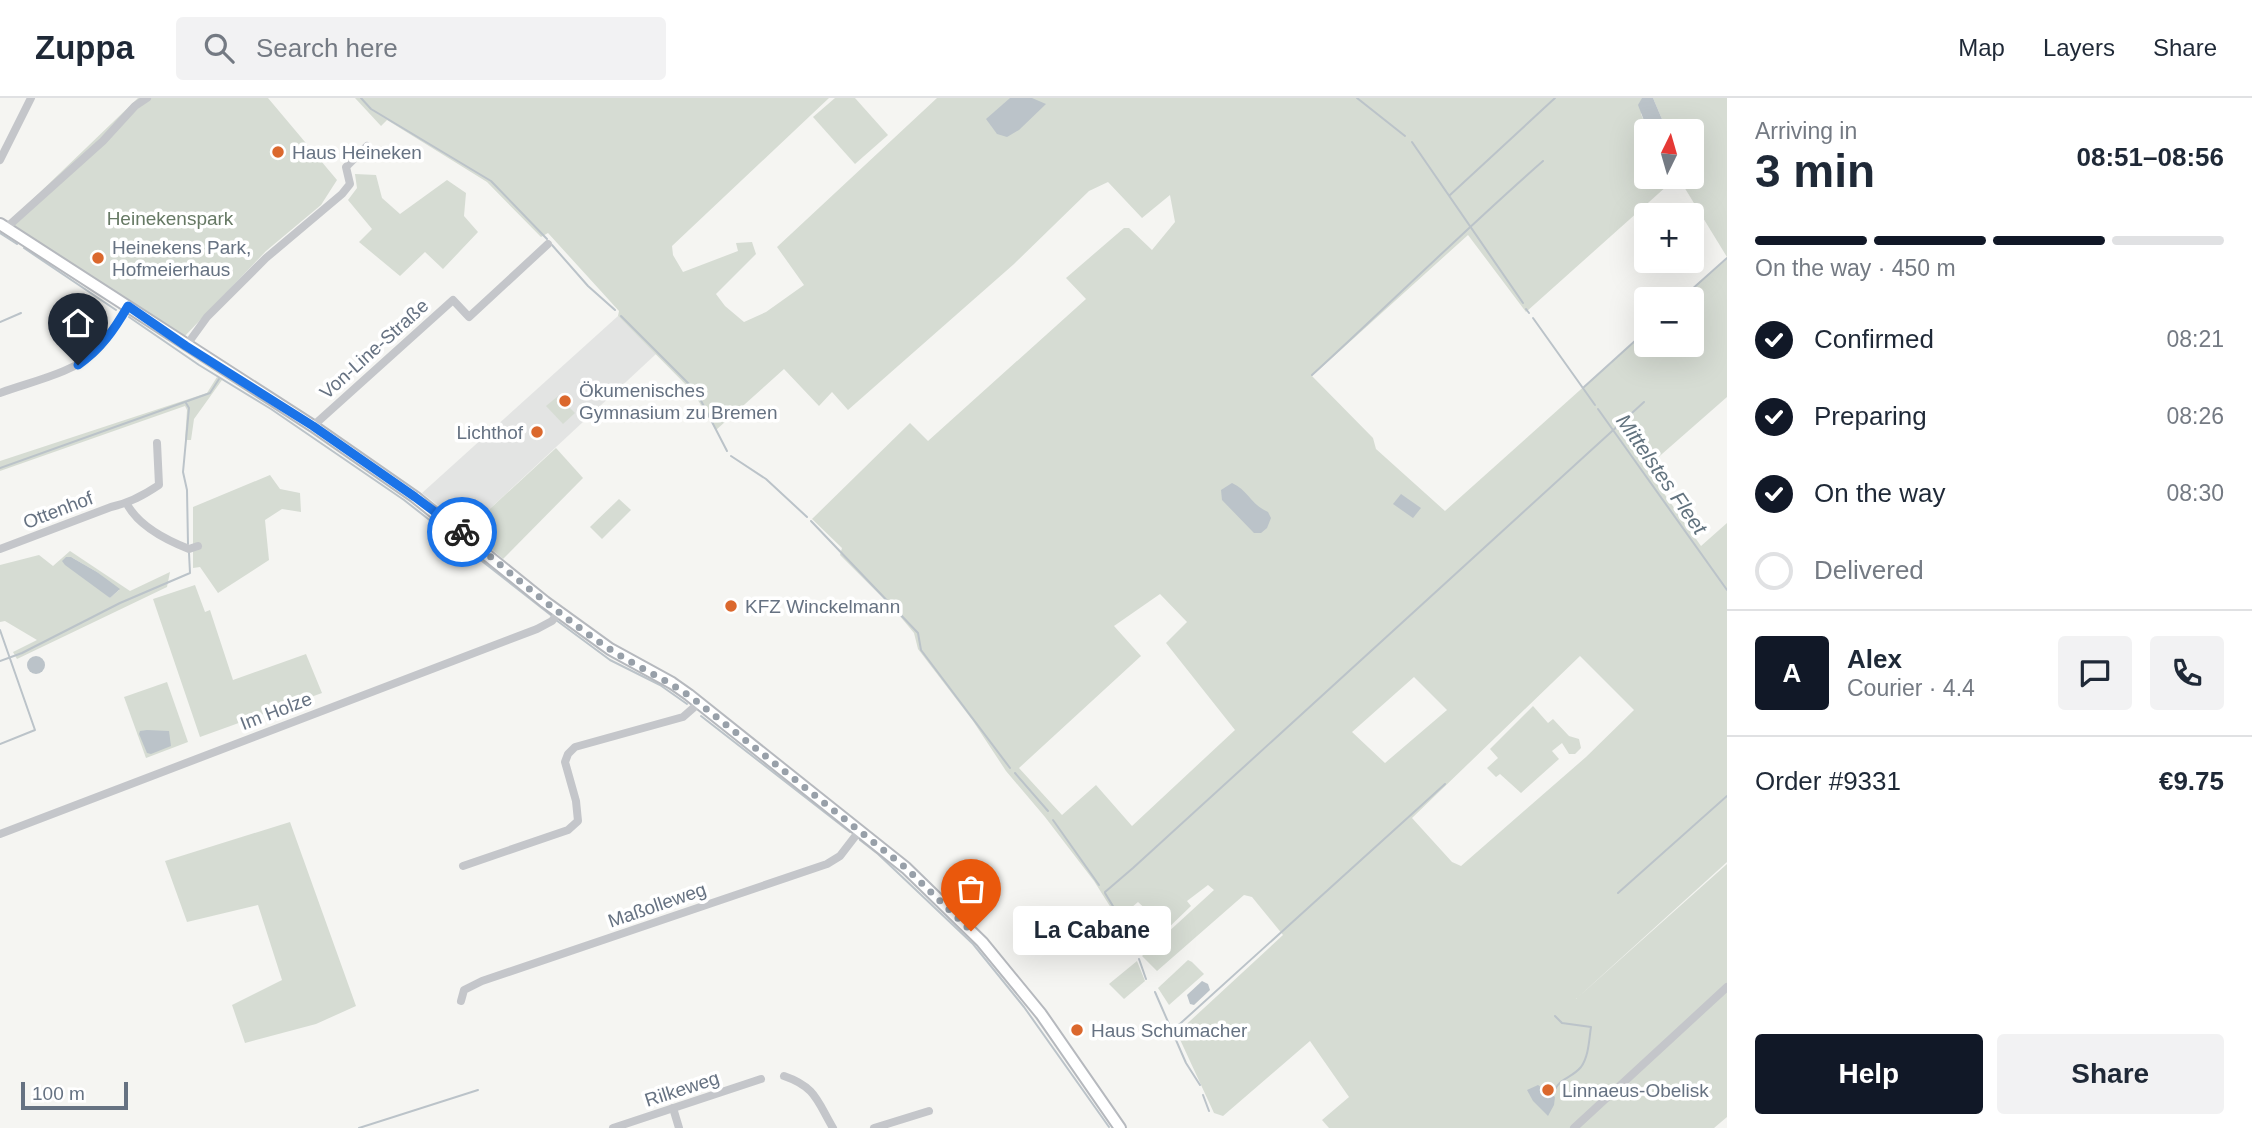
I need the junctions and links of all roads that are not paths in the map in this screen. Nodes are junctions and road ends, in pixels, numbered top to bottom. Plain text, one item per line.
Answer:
1 (31, 98) edge
2 (147, 98) edge
3 (367, 146) dead end
4 (0, 160) edge
5 (3, 226) edge
6 (548, 244) dead end
7 (128, 306) junction
8 (186, 346) junction
9 (0, 393) edge
10 (313, 426) junction
11 (157, 443) dead end
12 (127, 504) junction
13 (198, 546) dead end
14 (0, 549) edge
15 (555, 616) junction
16 (699, 703) junction
17 (860, 830) junction
18 (0, 834) edge
19 (463, 866) dead end
20 (1727, 987) edge
21 (461, 1001) dead end
22 (784, 1076) dead end
23 (761, 1079) dead end
24 (673, 1108) junction
25 (929, 1111) dead end
26 (613, 1128) edge
27 (679, 1128) edge
28 (833, 1128) edge
29 (874, 1128) edge
30 (1120, 1128) edge
31 (1574, 1128) edge

1 - 4 street
2 - 5 street
3 - 8 street
5 - 7 street
6 - 10 street, Von-Line-Straße
7 - 8 street
7 - 9 street
8 - 10 street
10 - 15 street
11 - 12 street, Ottenhof
12 - 13 street
12 - 14 street, Ottenhof
15 - 16 street
15 - 18 street, Im Holze
16 - 17 street
16 - 19 street
17 - 21 street, Maßolleweg
17 - 30 street
20 - 31 street
22 - 28 street
23 - 24 street, Rilkeweg
24 - 26 street, Rilkeweg
24 - 27 street
25 - 29 street

